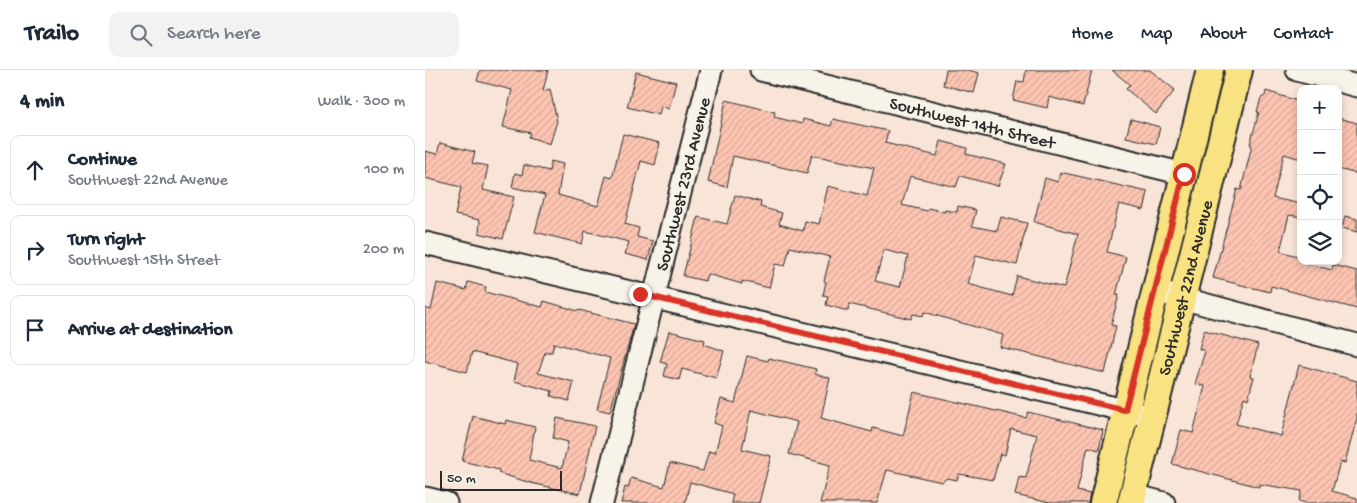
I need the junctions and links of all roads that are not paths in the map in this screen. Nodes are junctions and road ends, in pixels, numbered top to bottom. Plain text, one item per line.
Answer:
1 (711, 70) edge
2 (761, 70) edge
3 (1210, 70) edge
4 (1239, 70) edge
5 (1297, 70) edge
6 (1357, 86) edge
7 (1184, 174) junction
8 (425, 243) edge
9 (1155, 291) junction
10 (653, 298) junction
11 (1181, 298) junction
12 (1357, 345) edge
13 (1125, 410) junction
14 (1152, 417) junction
15 (425, 498) edge
16 (1132, 499) edge
17 (446, 503) edge
18 (602, 503) edge
19 (1103, 503) edge
20 (1164, 503) edge

1 - 10 street, Southwest 23rd Avenue
2 - 7 street, Southwest 14th Street
3 - 7 main road, Southwest 22nd Avenue
4 - 11 main road, Southwest 22nd Avenue
5 - 6 street
7 - 9 main road, Southwest 22nd Avenue
8 - 10 street
9 - 11 street
9 - 13 main road, Southwest 22nd Avenue
10 - 13 street
10 - 18 street, Southwest 23rd Avenue
11 - 12 street
11 - 14 main road, Southwest 22nd Avenue
13 - 14 street
13 - 19 main road, Southwest 22nd Avenue
14 - 16 main road, Southwest 22nd Avenue
15 - 17 street
16 - 20 street

